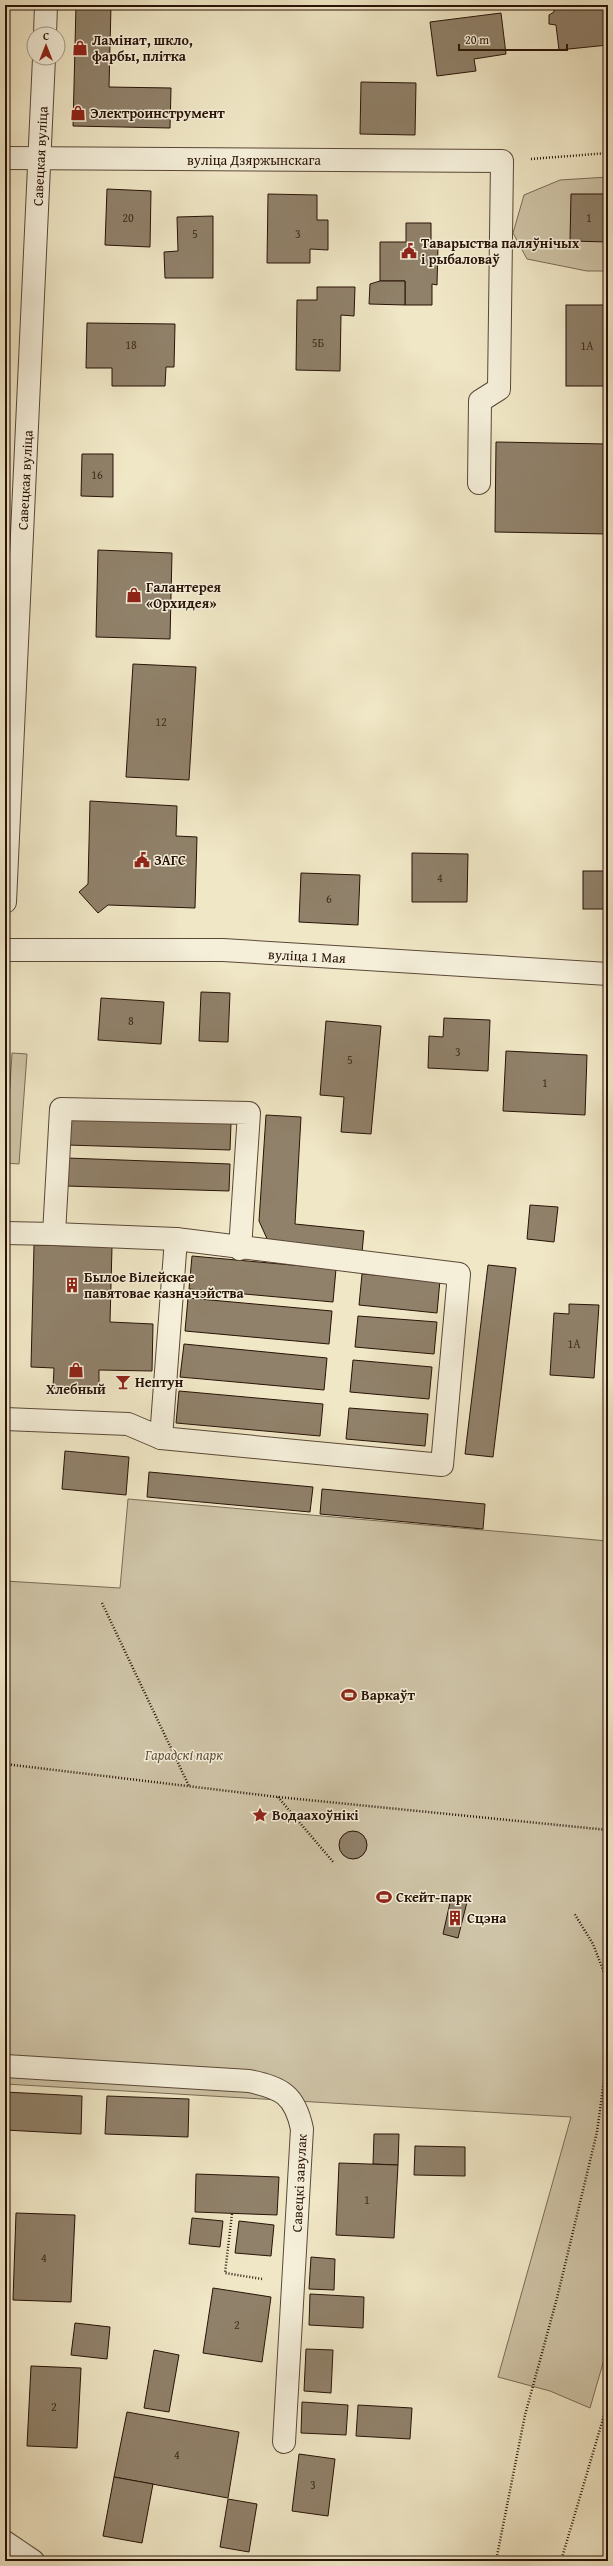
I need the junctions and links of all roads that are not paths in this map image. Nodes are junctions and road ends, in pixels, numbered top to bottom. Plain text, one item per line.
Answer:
1 (46, 5) edge
2 (45, 26) edge
3 (44, 66) edge
4 (5, 158) edge
5 (40, 158) junction
6 (479, 483) dead end
7 (5, 902) edge
8 (5, 950) edge
9 (608, 974) edge
10 (5, 1233) edge
11 (54, 1234) junction
12 (176, 1239) junction
13 (240, 1249) junction
14 (5, 1419) edge
15 (161, 1438) junction
16 (5, 2066) edge
17 (284, 2442) dead end
18 (5, 2542) edge
19 (33, 2561) edge

1 - 2 street
3 - 5 street, Савецкая вуліца
4 - 5 street, вуліца Дзяржынскага
5 - 6 street, вуліца Дзяржынскага
5 - 7 street, Савецкая вуліца
8 - 9 street, вуліца 1 Мая
10 - 11 street
11 - 12 street
11 - 13 street
12 - 13 street
12 - 15 street
13 - 15 street
14 - 15 street
16 - 17 street, Савецкі завулак
18 - 19 street

